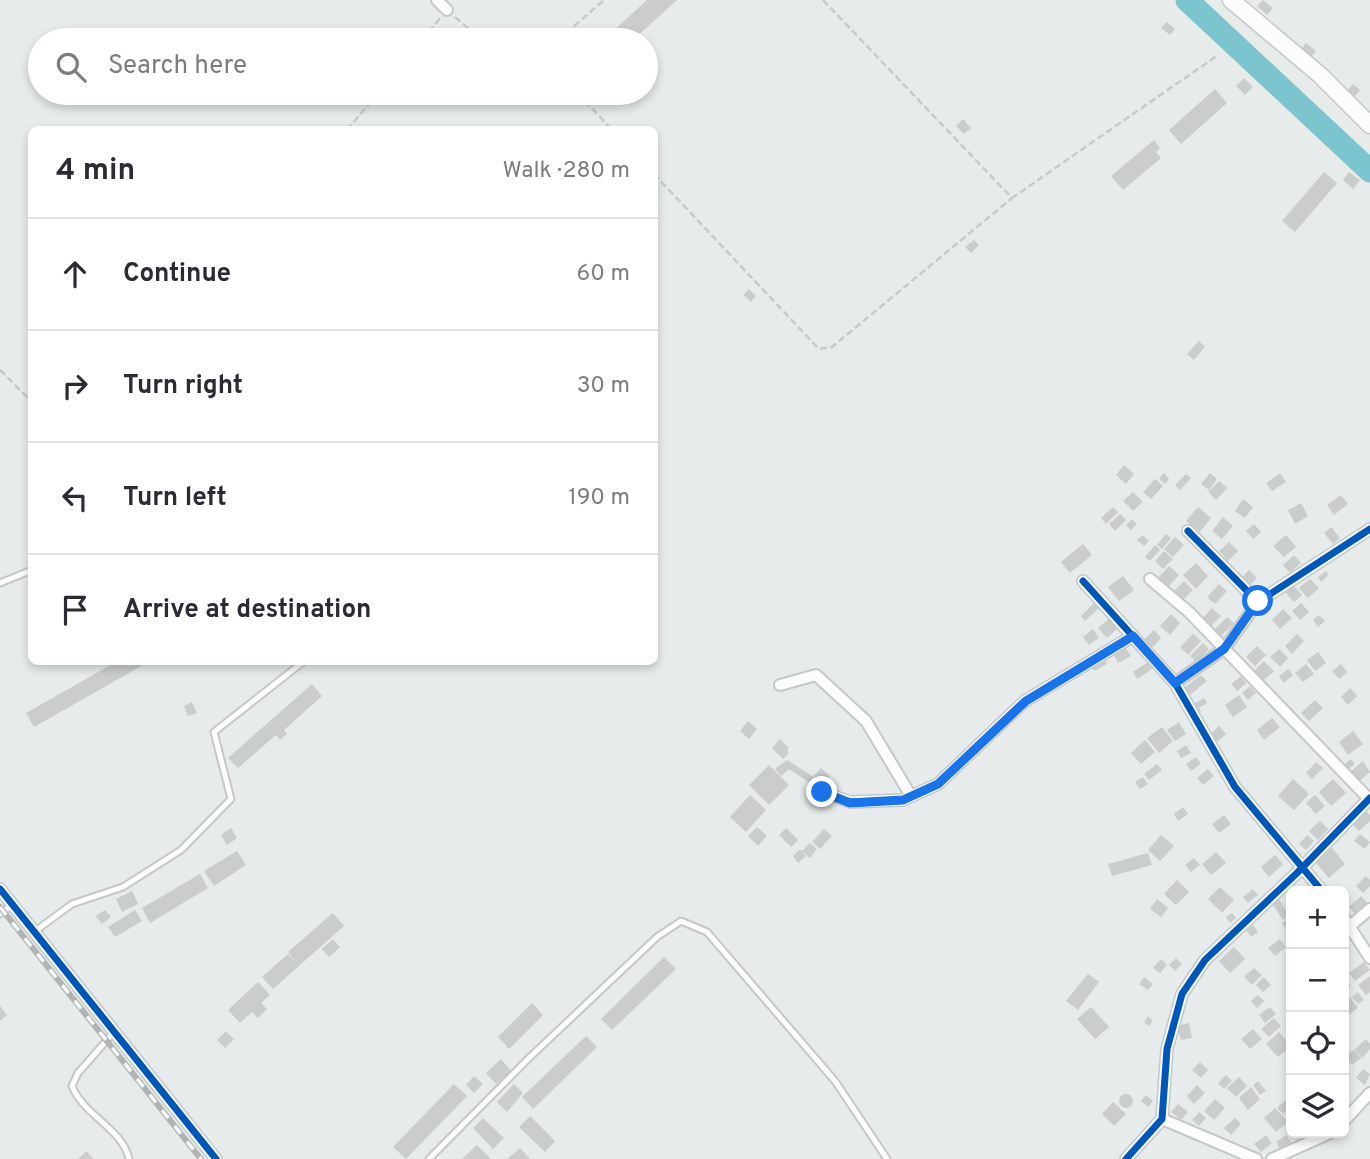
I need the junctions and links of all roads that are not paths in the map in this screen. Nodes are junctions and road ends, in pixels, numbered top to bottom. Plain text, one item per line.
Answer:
1 (437, 0) edge
2 (1231, 0) edge
3 (447, 10) road end
4 (1370, 125) edge
5 (1370, 529) edge
6 (1188, 531) dead end
7 (28, 572) edge
8 (1150, 579) dead end
9 (1083, 581) dead end
10 (0, 583) edge
11 (1258, 601) junction
12 (1133, 636) junction
13 (1224, 649) junction
14 (299, 665) edge
15 (1175, 683) junction
16 (780, 685) dead end
17 (822, 792) dead end
18 (911, 796) junction
19 (1370, 799) edge
20 (1303, 867) junction
21 (1318, 886) edge
22 (0, 889) edge
23 (12, 905) junction
24 (1370, 909) edge
25 (0, 914) edge
26 (1349, 921) edge
27 (1349, 925) edge
28 (34, 932) junction
29 (1370, 958) edge
30 (114, 1032) junction
31 (1370, 1093) edge
32 (1349, 1116) edge
33 (1162, 1119) junction
34 (1319, 1138) edge
35 (129, 1159) edge
36 (216, 1159) edge
37 (429, 1159) edge
38 (887, 1159) edge
39 (1126, 1159) edge
40 (1256, 1159) edge
41 (1272, 1159) edge

1 - 3 street
2 - 4 street
5 - 11 street
6 - 11 street
7 - 10 lane
8 - 13 street
9 - 12 street
11 - 13 street
12 - 15 street
12 - 18 street
13 - 15 street
13 - 19 street
14 - 28 lane
15 - 20 street
16 - 18 street
17 - 18 street
19 - 20 street
20 - 21 street
20 - 33 street
22 - 23 street
23 - 25 lane
23 - 28 street
24 - 26 street
27 - 29 street
28 - 30 street
30 - 35 lane
30 - 36 street
31 - 32 street
33 - 39 street
33 - 40 street
34 - 41 street
37 - 38 lane

